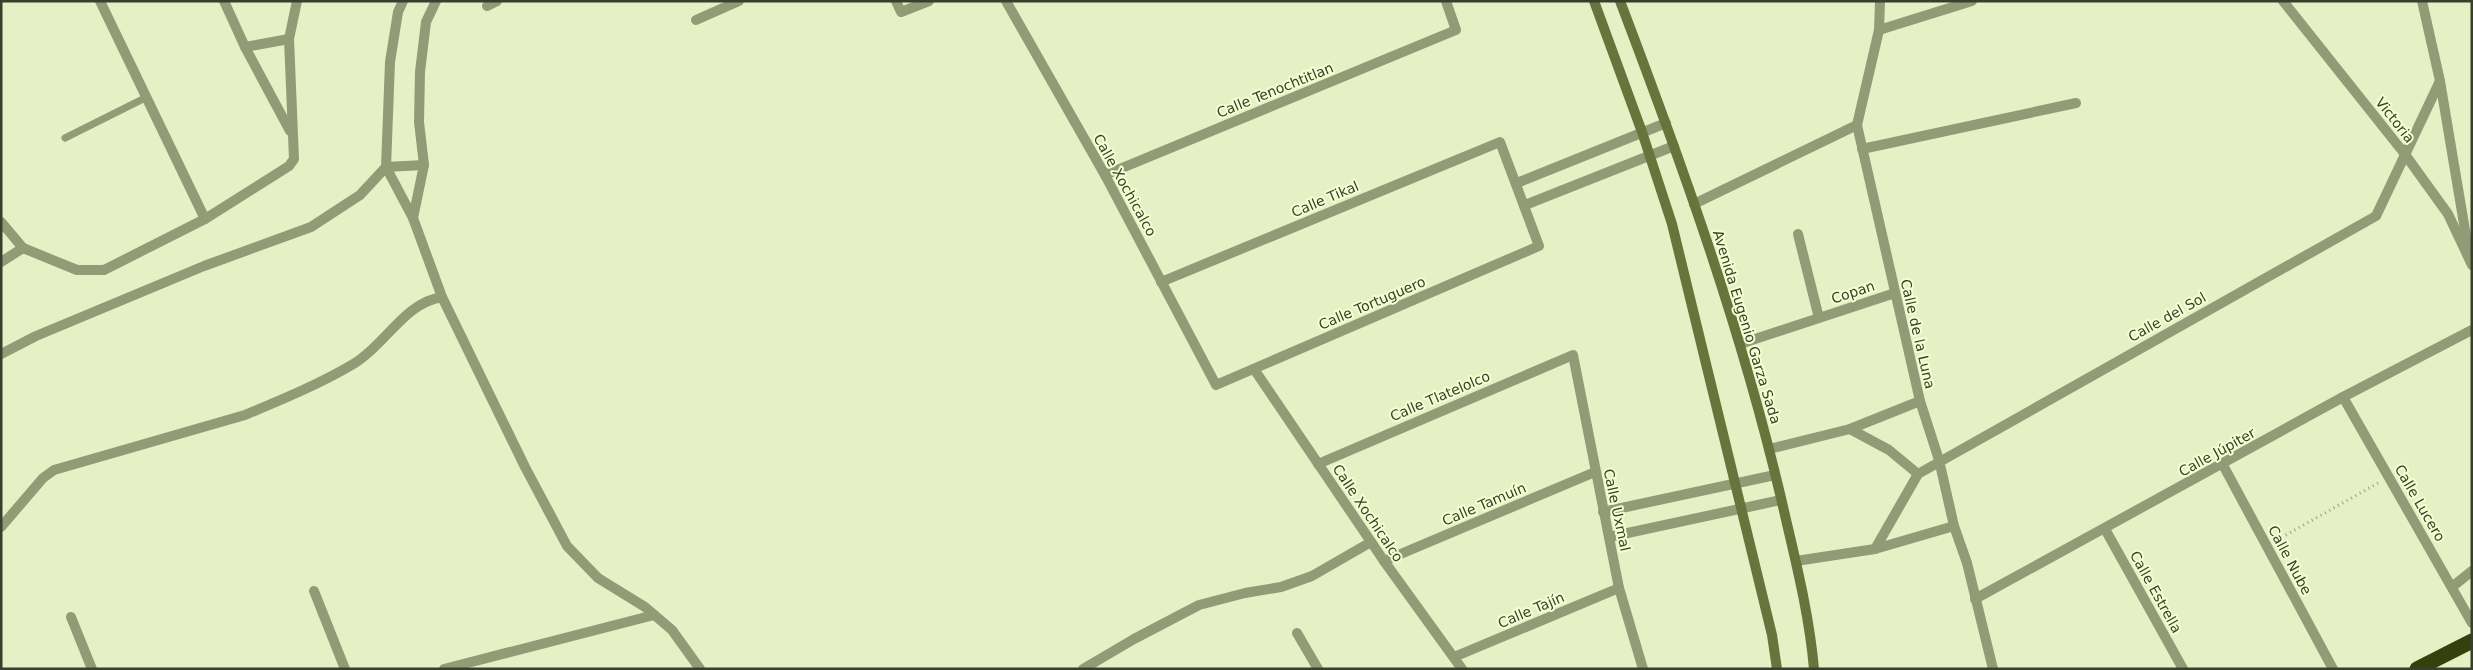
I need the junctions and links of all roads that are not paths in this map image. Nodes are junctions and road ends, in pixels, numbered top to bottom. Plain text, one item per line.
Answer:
1 (100, 1) edge
2 (224, 1) edge
3 (297, 1) edge
4 (404, 1) edge
5 (436, 1) edge
6 (739, 1) edge
7 (896, 1) edge
8 (929, 1) edge
9 (1006, 1) edge
10 (1446, 1) edge
11 (1594, 1) edge
12 (1620, 1) edge
13 (1880, 1) edge
14 (1972, 1) edge
15 (2283, 1) edge
16 (2422, 1) edge
17 (696, 20) dead end
18 (1879, 30) junction
19 (289, 39) junction
20 (245, 48) junction
21 (2440, 81) junction
22 (147, 97) junction
23 (2076, 103) dead end
24 (1666, 123) junction
25 (1857, 125) junction
26 (1642, 132) junction
27 (292, 134) junction
28 (65, 138) dead end
29 (1674, 146) junction
30 (1862, 149) junction
31 (2404, 153) junction
32 (1649, 155) junction
33 (424, 165) junction
34 (386, 167) junction
35 (1105, 175) junction
36 (1517, 183) junction
37 (1694, 204) junction
38 (1525, 205) junction
39 (413, 218) junction
40 (206, 219) junction
41 (1, 222) edge
42 (1798, 234) dead end
43 (23, 248) junction
44 (1, 262) edge
45 (2471, 262) edge
46 (1162, 282) junction
47 (1895, 293) junction
48 (442, 297) junction
49 (1819, 318) junction
50 (2472, 330) edge
51 (1740, 344) junction
52 (1, 354) edge
53 (1574, 354) joint
54 (1254, 369) junction
55 (1216, 385) joint
56 (2343, 397) junction
57 (1920, 401) junction
58 (1850, 429) junction
59 (1769, 449) junction
60 (1939, 460) junction
61 (1318, 464) junction
62 (2223, 465) junction
63 (1595, 472) junction
64 (1918, 474) junction
65 (1775, 475) junction
66 (1735, 483) junction
67 (1781, 500) junction
68 (1741, 507) junction
69 (1603, 512) junction
70 (1954, 526) junction
71 (1, 527) edge
72 (2105, 529) junction
73 (1609, 537) junction
74 (1371, 542) junction
75 (1875, 549) junction
76 (1384, 561) junction
77 (1796, 561) junction
78 (2472, 571) edge
79 (2452, 587) junction
80 (1619, 588) junction
81 (314, 591) dead end
82 (1975, 599) junction
83 (654, 615) junction
84 (71, 617) dead end
85 (2472, 623) edge
86 (1297, 634) dead end
87 (2472, 641) edge
88 (1454, 657) junction
89 (92, 669) edge
90 (345, 669) edge
91 (444, 669) edge
92 (700, 669) edge
93 (1083, 669) edge
94 (1318, 669) edge
95 (1462, 669) edge
96 (1643, 669) edge
97 (1776, 669) edge
98 (1814, 669) edge
99 (1993, 669) edge
100 (2183, 669) edge
101 (2333, 669) edge
102 (2417, 669) edge

1 - 22 street
2 - 20 street
3 - 19 street
4 - 34 street
5 - 33 street
6 - 17 street
7 - 8 street
9 - 35 street, Calle Xochicalco
10 - 35 street, Calle Tenochtitlan
11 - 26 main road
12 - 24 main road, Avenida Eugenio Garza Sada
13 - 18 street, Calle de la Luna
14 - 18 street
15 - 31 street, Victoria
16 - 21 street
18 - 25 street, Calle de la Luna
19 - 20 street
19 - 27 street
20 - 27 street
21 - 31 street, Calle del Sol
21 - 45 street
22 - 28 lane
22 - 40 street
23 - 30 street
24 - 26 street
24 - 29 main road, Avenida Eugenio Garza Sada
25 - 30 street, Calle de la Luna
25 - 37 street
26 - 32 main road
26 - 36 street
27 - 40 street
29 - 32 street
29 - 37 main road, Avenida Eugenio Garza Sada
30 - 47 street, Calle de la Luna
31 - 45 street, Victoria
31 - 60 street, Calle del Sol
32 - 38 street
32 - 66 main road
33 - 34 street
33 - 39 street
34 - 39 street
34 - 52 street
35 - 46 street, Calle Xochicalco
36 - 38 street
36 - 46 street, Calle Tikal
37 - 51 main road, Avenida Eugenio Garza Sada
38 - 54 street, Calle Tortuguero
39 - 48 street
40 - 43 street
41 - 43 street
42 - 49 street
43 - 44 street
46 - 55 street, Calle Xochicalco
47 - 49 street, Copan
47 - 57 street, Calle de la Luna
48 - 71 street
48 - 83 street
49 - 51 street, Copan
50 - 56 street, Calle Júpiter
51 - 59 main road, Avenida Eugenio Garza Sada
53 - 61 street, Calle Tlatelolco
53 - 63 street, Calle Uxmal
54 - 55 street, Calle Tortuguero
54 - 61 street, Calle Xochicalco
56 - 62 street, Calle Júpiter
56 - 79 street, Calle Lucero
57 - 58 street
57 - 60 street, Calle de la Luna
58 - 59 street
58 - 64 street
59 - 65 main road, Avenida Eugenio Garza Sada
60 - 64 street, Calle del Sol
60 - 70 street, Calle de la Luna
61 - 74 street, Calle Xochicalco
62 - 72 street, Calle Júpiter
62 - 101 street, Calle Nube
63 - 69 street, Calle Uxmal
63 - 76 street, Calle Tamuín
64 - 75 street, Calle del Sol
65 - 66 street
65 - 67 main road, Avenida Eugenio Garza Sada
66 - 68 main road
66 - 69 street
67 - 68 street
67 - 77 main road, Avenida Eugenio Garza Sada
68 - 73 street
68 - 97 main road
69 - 73 street, Calle Uxmal
70 - 75 street
70 - 82 street, Calle de la Luna
72 - 82 street, Calle Júpiter
72 - 100 street, Calle Estrella
73 - 80 street, Calle Uxmal
74 - 76 street, Calle Xochicalco
74 - 93 street
75 - 77 street
76 - 88 street, Calle Xochicalco
77 - 98 main road, Avenida Eugenio Garza Sada
78 - 79 street
79 - 85 street, Calle Lucero
80 - 88 street, Calle Tajín
80 - 96 street, Calle Uxmal
81 - 90 street
82 - 99 street, Calle de la Luna
83 - 91 street
83 - 92 street
84 - 89 street
86 - 94 street
87 - 102 highway
88 - 95 street, Calle Xochicalco

